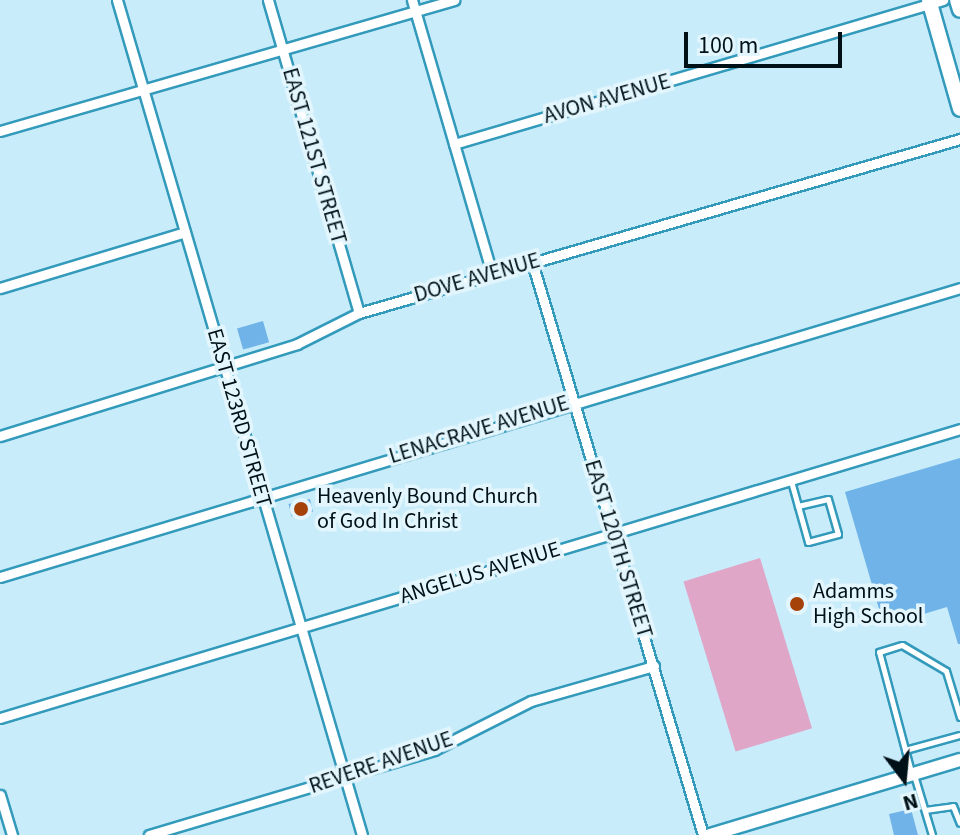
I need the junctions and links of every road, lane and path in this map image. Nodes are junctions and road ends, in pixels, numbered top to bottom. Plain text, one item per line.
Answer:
1 (117, 0) edge
2 (268, 0) edge
3 (412, 0) edge
4 (454, 0) edge
5 (957, 0) edge
6 (934, 1) edge
7 (960, 10) edge
8 (416, 11) junction
9 (283, 49) junction
10 (142, 88) junction
11 (960, 109) edge
12 (0, 131) edge
13 (960, 139) edge
14 (454, 144) junction
15 (185, 232) junction
16 (532, 262) junction
17 (492, 273) junction
18 (0, 288) edge
19 (960, 288) edge
20 (359, 313) junction
21 (224, 368) junction
22 (572, 402) junction
23 (960, 429) edge
24 (0, 436) edge
25 (790, 480) junction
26 (261, 497) junction
27 (798, 506) junction
28 (613, 533) junction
29 (0, 577) edge
30 (301, 626) junction
31 (654, 666) junction
32 (960, 717) edge
33 (0, 718) edge
34 (960, 735) edge
35 (905, 750) junction
36 (960, 760) edge
37 (913, 774) junction
38 (345, 777) junction
39 (0, 795) edge
40 (925, 810) junction
41 (960, 823) edge
42 (12, 835) edge
43 (149, 835) edge
44 (362, 835) edge
45 (703, 835) edge
46 (710, 835) edge
47 (932, 835) edge

1 - 10 street, EAST 123RD STREET
2 - 9 street, EAST 121ST STREET
3 - 8 street
4 - 8 street
5 - 7 main road
6 - 11 main road
6 - 14 street, AVON AVENUE
8 - 9 street
8 - 14 street
9 - 10 street
9 - 20 street, EAST 121ST STREET
10 - 12 street
10 - 15 street, EAST 123RD STREET
13 - 16 street, DOVE AVENUE
14 - 17 street
15 - 18 street
15 - 21 street, EAST 123RD STREET
16 - 17 street, DOVE AVENUE
16 - 22 street, EAST 120TH STREET
17 - 20 street, DOVE AVENUE
19 - 22 street, LENACRAVE AVENUE
20 - 21 street, DOVE AVENUE
21 - 24 street, DOVE AVENUE
21 - 26 street, EAST 123RD STREET
22 - 26 street, LENACRAVE AVENUE
22 - 28 street, EAST 120TH STREET
23 - 25 street, ANGELUS AVENUE
25 - 27 lane
25 - 28 street, ANGELUS AVENUE
26 - 29 street, LENACRAVE AVENUE
26 - 30 street, EAST 123RD STREET
27 - 27 lane
28 - 30 street, ANGELUS AVENUE
28 - 31 street, EAST 120TH STREET
30 - 33 street, ANGELUS AVENUE
30 - 38 street, EAST 123RD STREET
31 - 38 street, REVERE AVENUE
31 - 45 street, EAST 120TH STREET
32 - 35 lane
34 - 35 lane
35 - 37 lane
36 - 37 street
37 - 40 lane
37 - 46 street
38 - 43 street, REVERE AVENUE
38 - 44 street, EAST 123RD STREET
39 - 42 street
40 - 41 lane
40 - 47 lane

